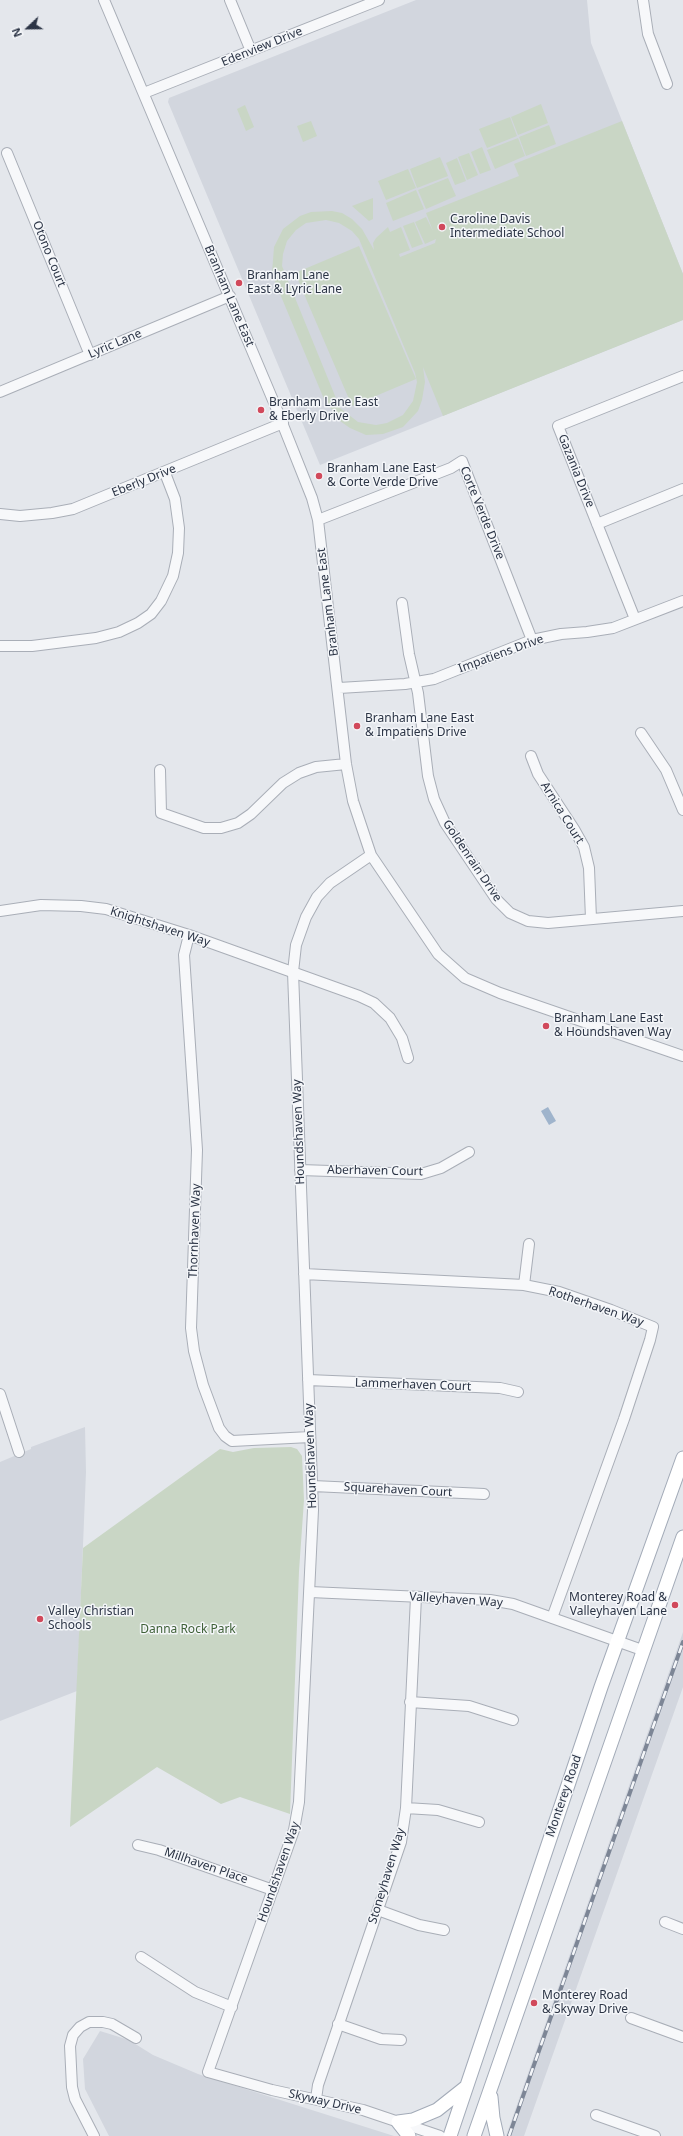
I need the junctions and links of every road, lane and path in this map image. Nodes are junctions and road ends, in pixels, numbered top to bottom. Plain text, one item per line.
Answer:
1 (104, 0) edge
2 (230, 0) edge
3 (379, 0) edge
4 (643, 0) edge
5 (251, 51) junction
6 (667, 84) dead end
7 (144, 93) junction
8 (7, 153) dead end
9 (230, 296) junction
10 (90, 355) junction
11 (683, 376) edge
12 (0, 392) edge
13 (283, 423) junction
14 (165, 473) junction
15 (683, 489) edge
16 (0, 514) edge
17 (318, 520) junction
18 (598, 524) junction
19 (683, 601) edge
20 (402, 604) dead end
21 (635, 619) junction
22 (532, 640) junction
23 (0, 646) edge
24 (415, 683) junction
25 (338, 688) junction
26 (641, 734) dead end
27 (531, 756) dead end
28 (346, 764) junction
29 (160, 770) dead end
30 (683, 810) edge
31 (371, 855) junction
32 (0, 911) edge
33 (683, 911) edge
34 (591, 919) junction
35 (189, 935) junction
36 (293, 972) junction
37 (683, 1056) edge
38 (408, 1058) dead end
39 (469, 1152) dead end
40 (300, 1170) junction
41 (529, 1244) dead end
42 (304, 1274) junction
43 (524, 1285) junction
44 (308, 1380) junction
45 (518, 1392) dead end
46 (0, 1394) edge
47 (310, 1437) junction
48 (19, 1452) dead end
49 (683, 1458) edge
50 (313, 1486) junction
51 (484, 1494) dead end
52 (683, 1537) edge
53 (310, 1592) junction
54 (416, 1597) junction
55 (552, 1618) junction
56 (617, 1641) junction
57 (642, 1650) junction
58 (410, 1702) junction
59 (513, 1720) dead end
60 (406, 1808) junction
61 (479, 1822) dead end
62 (138, 1845) dead end
63 (273, 1890) junction
64 (378, 1910) junction
65 (665, 1922) dead end
66 (683, 1929) edge
67 (444, 1930) dead end
68 (141, 1957) dead end
69 (232, 2007) junction
70 (631, 2018) dead end
71 (338, 2024) junction
72 (683, 2037) edge
73 (136, 2038) dead end
74 (401, 2040) dead end
75 (208, 2072) joint
76 (466, 2087) junction
77 (490, 2092) junction
78 (316, 2099) junction
79 (596, 2115) dead end
80 (398, 2122) junction
81 (94, 2136) edge
82 (409, 2136) edge
83 (440, 2136) edge
84 (450, 2136) edge
85 (474, 2136) edge
86 (497, 2136) edge
87 (655, 2136) edge

1 - 7 street, Branham Lane East
2 - 5 street
3 - 5 street, Edenview Drive
4 - 6 street
5 - 7 street, Edenview Drive
7 - 9 street, Branham Lane East
8 - 10 street, Otono Court
9 - 10 street, Lyric Lane
9 - 13 street, Branham Lane East
10 - 12 street, Lyric Lane
11 - 18 street, Gazania Drive
13 - 14 street, Eberly Drive
13 - 17 street, Branham Lane East
14 - 16 street, Eberly Drive
14 - 23 street
15 - 18 street
17 - 22 street, Corte Verde Drive
17 - 25 street, Branham Lane East
18 - 21 street, Gazania Drive
19 - 21 street, Impatiens Drive
20 - 24 street, Goldenrain Drive
21 - 22 street, Impatiens Drive
22 - 24 street, Impatiens Drive
24 - 25 street, Impatiens Drive
24 - 34 street, Goldenrain Drive
25 - 28 street, Branham Lane East
26 - 30 street
27 - 34 street, Arnica Court
28 - 29 street
28 - 31 street, Branham Lane East
31 - 36 street, Houndshaven Way
31 - 37 street, Branham Lane East
32 - 35 street, Knightshaven Way
33 - 34 street, Goldenrain Drive
35 - 36 street, Knightshaven Way
35 - 47 street, Thornhaven Way
36 - 38 street, Knightshaven Way
36 - 40 street, Houndshaven Way
39 - 40 street, Aberhaven Court
40 - 42 street, Houndshaven Way
41 - 43 street
42 - 43 street, Rotherhaven Way
42 - 44 street, Houndshaven Way
43 - 55 street, Rotherhaven Way
44 - 45 street, Lammerhaven Court
44 - 47 street, Houndshaven Way
46 - 48 street
47 - 50 street, Houndshaven Way
49 - 56 main road, Monterey Road
50 - 51 street, Squarehaven Court
50 - 53 street, Houndshaven Way
52 - 57 main road
53 - 54 street, Valleyhaven Way
53 - 63 street, Houndshaven Way
54 - 55 street, Valleyhaven Way
54 - 58 street, Stoneyhaven Way
55 - 56 street, Valleyhaven Way
56 - 57 street, Valleyhaven Way
56 - 76 main road, Monterey Road
57 - 77 main road
58 - 59 street
58 - 60 street, Stoneyhaven Way
60 - 61 street
60 - 64 street, Stoneyhaven Way
62 - 63 street, Millhaven Place
63 - 69 street, Houndshaven Way
64 - 67 street
64 - 71 street, Stoneyhaven Way
65 - 66 street
68 - 69 street
69 - 75 street, Houndshaven Way
70 - 72 street
71 - 74 street
71 - 78 street, Stoneyhaven Way
73 - 81 street
75 - 78 street, Skyway Drive
76 - 80 main road
76 - 84 main road, Monterey Road
77 - 85 main road
77 - 86 main road
78 - 80 street, Skyway Drive
79 - 87 street
80 - 82 main road
80 - 83 street, Skyway Drive

